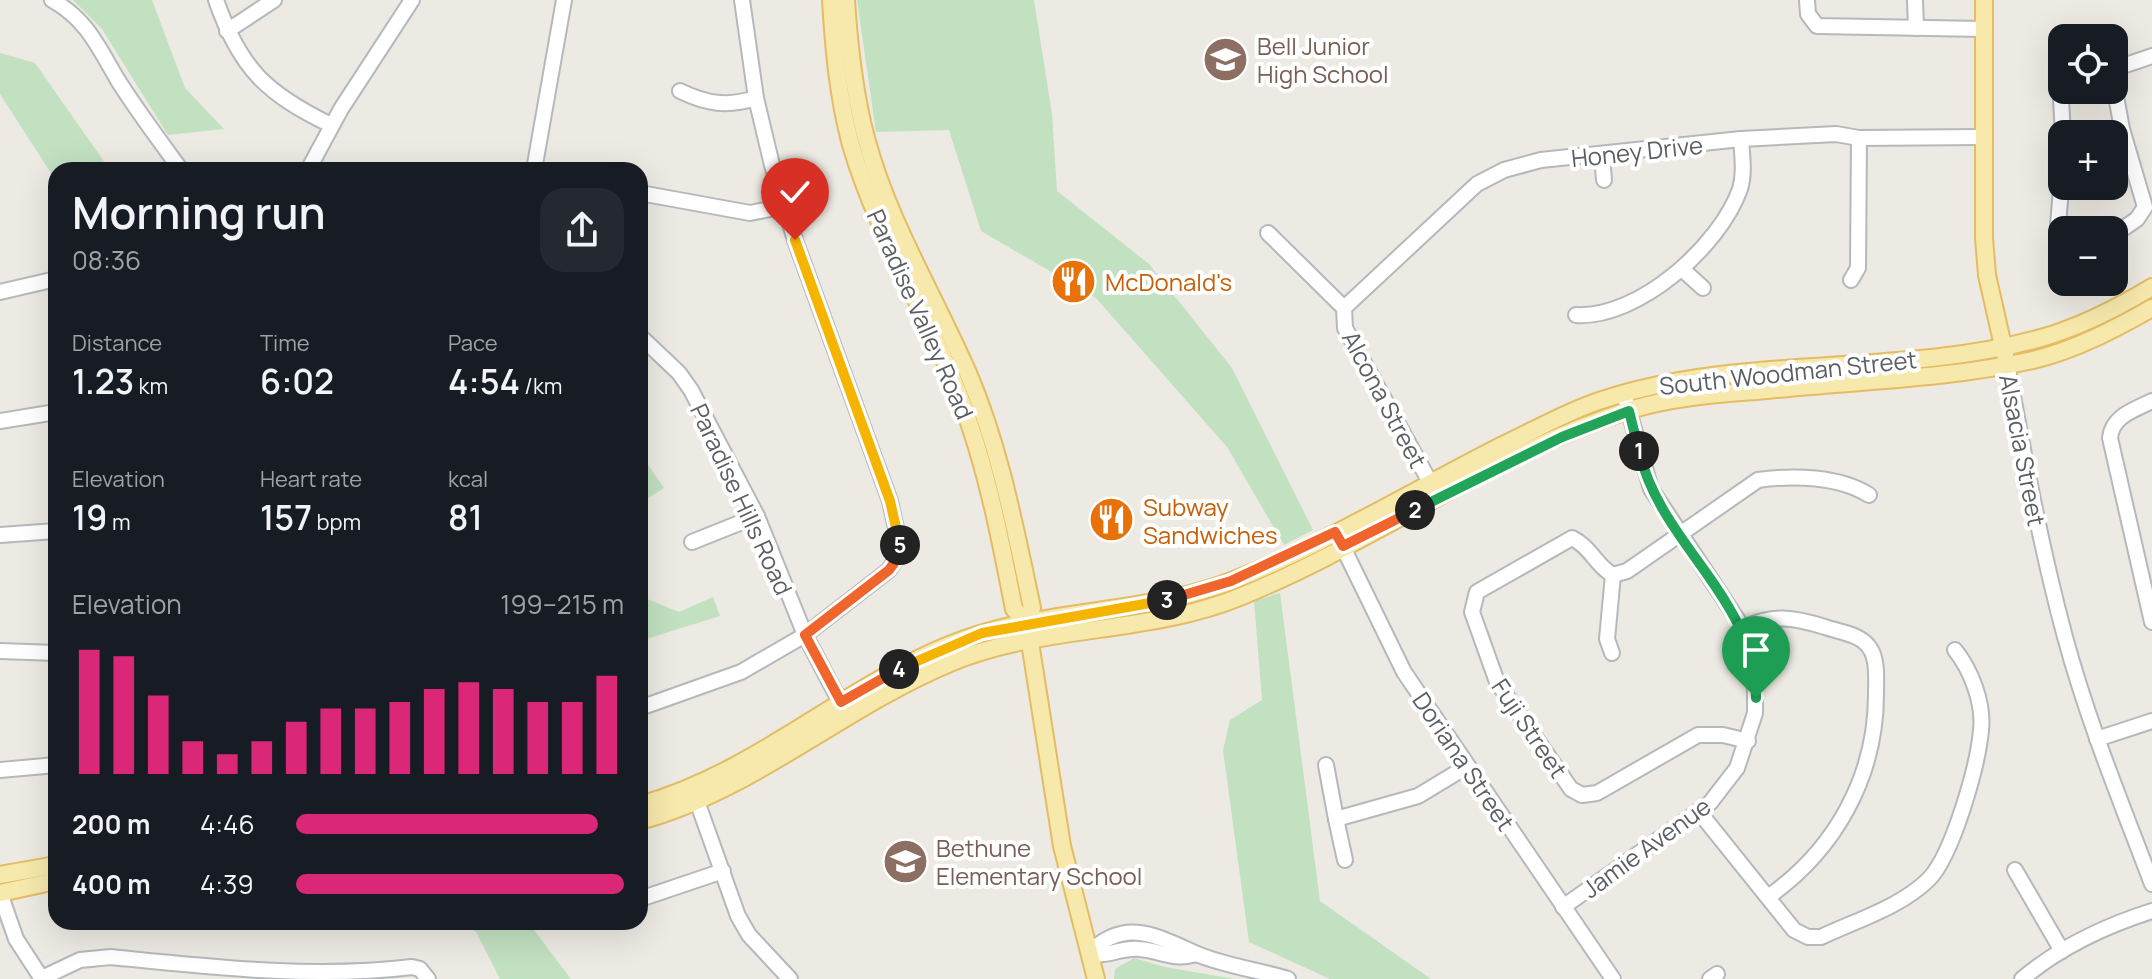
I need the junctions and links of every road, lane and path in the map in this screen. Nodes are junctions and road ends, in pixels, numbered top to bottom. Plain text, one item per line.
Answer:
1 (52, 0) edge
2 (216, 0) edge
3 (274, 0) edge
4 (412, 0) edge
5 (564, 0) edge
6 (742, 0) edge
7 (831, 0) edge
8 (846, 0) edge
9 (1807, 0) edge
10 (1915, 0) edge
11 (1984, 0) edge
12 (1916, 28) junction
13 (1983, 29) junction
14 (227, 31) junction
15 (2152, 56) edge
16 (2128, 64) edge
17 (680, 91) dead end
18 (756, 98) junction
19 (2117, 104) edge
20 (331, 125) junction
21 (1983, 137) junction
22 (1859, 138) junction
23 (1741, 139) junction
24 (1602, 156) junction
25 (175, 162) edge
26 (312, 162) edge
27 (535, 162) edge
28 (1604, 180) dead end
29 (648, 194) edge
30 (785, 206) junction
31 (2128, 225) edge
32 (1268, 233) dead end
33 (1682, 269) junction
34 (1851, 280) dead end
35 (48, 281) edge
36 (2152, 287) edge
37 (1703, 288) dead end
38 (0, 292) edge
39 (1344, 308) junction
40 (2152, 308) edge
41 (1576, 315) dead end
42 (648, 343) edge
43 (2003, 347) junction
44 (2007, 364) junction
45 (1624, 393) junction
46 (2152, 401) edge
47 (1629, 411) junction
48 (48, 413) edge
49 (0, 421) edge
50 (1430, 482) junction
51 (1869, 495) dead end
52 (1439, 499) junction
53 (757, 516) junction
54 (48, 532) edge
55 (0, 535) edge
56 (1679, 537) junction
57 (1339, 539) junction
58 (692, 542) dead end
59 (1613, 575) junction
60 (2152, 622) edge
61 (1027, 623) junction
62 (1743, 628) junction
63 (805, 635) junction
64 (1030, 642) junction
65 (1955, 650) dead end
66 (0, 651) edge
67 (48, 653) edge
68 (1612, 653) dead end
69 (648, 705) edge
70 (844, 710) junction
71 (2152, 721) edge
72 (2097, 739) junction
73 (1748, 741) junction
74 (1326, 765) dead end
75 (48, 766) edge
76 (1466, 767) junction
77 (0, 770) edge
78 (695, 796) junction
79 (648, 804) edge
80 (1700, 813) junction
81 (648, 817) edge
82 (1336, 819) junction
83 (1345, 860) dead end
84 (48, 866) edge
85 (2015, 870) dead end
86 (723, 871) junction
87 (0, 875) edge
88 (48, 883) edge
89 (2152, 884) edge
90 (0, 893) edge
91 (648, 896) edge
92 (1768, 897) junction
93 (1563, 907) junction
94 (2152, 911) edge
95 (2062, 951) junction
96 (1089, 953) junction
97 (326, 978) edge
98 (42, 979) edge
99 (428, 979) edge
100 (790, 979) edge
101 (1096, 979) edge
102 (1288, 979) edge
103 (1613, 979) edge
104 (2022, 979) edge

1 - 25 street
2 - 14 street
3 - 14 street
4 - 20 street
5 - 27 street
6 - 18 street
7 - 61 main road, Paradise Valley Road
8 - 61 main road, Paradise Valley Road
9 - 12 street
10 - 12 street
11 - 13 main road, Alsacia Street
12 - 13 street
13 - 21 main road, Alsacia Street
14 - 20 street
15 - 16 street
17 - 18 street
18 - 30 street
19 - 31 street
20 - 26 street
21 - 22 street, Honey Drive
21 - 43 main road, Alsacia Street
22 - 23 street, Honey Drive
22 - 34 street
23 - 24 street, Honey Drive
23 - 33 street
24 - 28 street
24 - 39 street, Honey Drive
29 - 30 street
30 - 63 street
32 - 39 street, Alcona Street
33 - 37 street
33 - 41 street
35 - 38 street
36 - 43 main road, South Woodman Street
39 - 50 street, Alcona Street
40 - 44 main road, South Woodman Street
42 - 53 street, Paradise Hills Road
43 - 44 main road, Alsacia Street
43 - 45 main road, South Woodman Street
44 - 47 main road, South Woodman Street
44 - 72 street, Alsacia Street
45 - 47 street, Jamie Avenue
45 - 50 main road, South Woodman Street
46 - 60 street
47 - 52 main road, South Woodman Street
47 - 56 street, Jamie Avenue
48 - 49 street
50 - 52 street, Alcona Street
50 - 57 main road, South Woodman Street
51 - 56 street
52 - 57 main road, South Woodman Street
53 - 58 street
53 - 63 street, Paradise Hills Road
54 - 55 street
56 - 59 street
56 - 62 street, Jamie Avenue
57 - 61 main road, South Woodman Street
57 - 64 main road, South Woodman Street
57 - 76 street, Doriana Street
59 - 68 street
59 - 73 street, Fuji Street
61 - 64 main road, Paradise Valley Road
61 - 70 main road, South Woodman Street
62 - 73 street, Jamie Avenue
62 - 92 street
63 - 69 street
63 - 70 street, Paradise Hills Road
64 - 70 main road, South Woodman Street
64 - 96 main road, Paradise Valley Road
65 - 92 street
66 - 67 street
70 - 78 main road, South Woodman Street
71 - 72 street
72 - 89 street, Alsacia Street
73 - 80 street, Jamie Avenue
74 - 82 street
75 - 77 street
76 - 82 street
76 - 93 street, Doriana Street
78 - 79 main road, South Woodman Street
78 - 81 main road, South Woodman Street
78 - 86 street
80 - 92 street
80 - 93 street, Jamie Avenue
82 - 83 street
84 - 87 main road
85 - 95 street
86 - 91 street
86 - 100 street
88 - 90 main road
90 - 98 street
93 - 103 street, Doriana Street
94 - 95 street
95 - 104 street
96 - 101 main road, Paradise Valley Road
96 - 102 street
97 - 98 street
97 - 99 street

